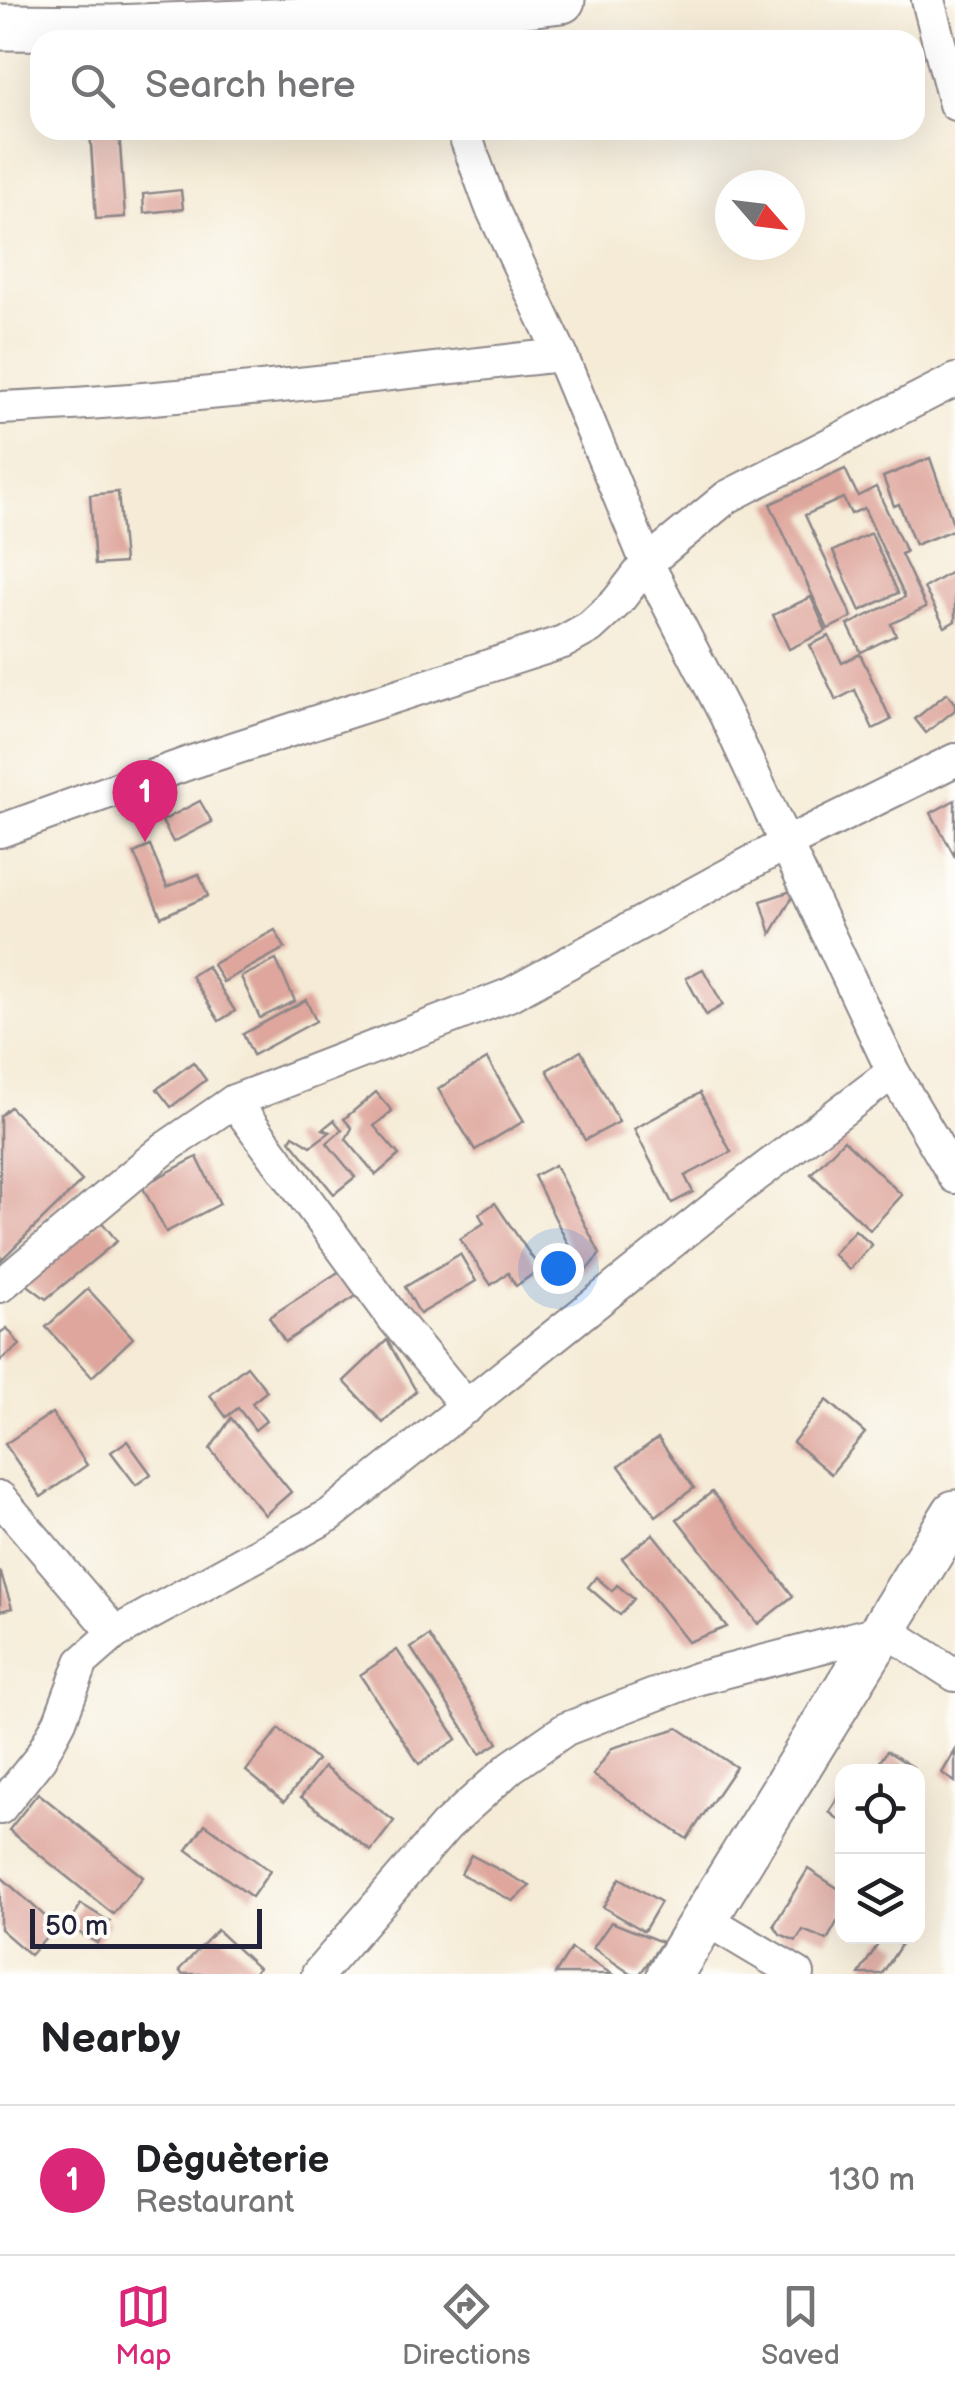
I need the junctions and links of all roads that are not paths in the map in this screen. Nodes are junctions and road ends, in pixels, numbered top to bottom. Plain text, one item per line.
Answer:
1 (562, 0) edge
2 (928, 0) edge
3 (280, 12) edge
4 (0, 27) edge
5 (425, 28) edge
6 (955, 104) edge
7 (467, 140) edge
8 (561, 354) junction
9 (955, 380) edge
10 (0, 408) edge
11 (647, 562) junction
12 (955, 760) edge
13 (0, 831) edge
14 (787, 843) junction
15 (893, 1072) junction
16 (234, 1101) junction
17 (955, 1178) edge
18 (0, 1286) edge
19 (467, 1407) junction
20 (0, 1498) edge
21 (955, 1513) edge
22 (886, 1630) junction
23 (115, 1633) junction
24 (955, 1674) edge
25 (0, 1808) edge
26 (704, 1918) junction
27 (318, 1974) edge
28 (670, 1974) edge
29 (798, 1974) edge

1 - 5 street
2 - 6 street
3 - 4 street
3 - 5 street
7 - 8 street
8 - 10 street
8 - 11 street
9 - 11 street
11 - 13 street
11 - 14 street
12 - 14 street
14 - 15 street
14 - 16 street
15 - 17 street
15 - 19 street
16 - 18 street
16 - 19 street
19 - 23 street
20 - 23 street
21 - 22 street
22 - 24 street
22 - 26 street
22 - 27 street
23 - 25 street
26 - 28 street
26 - 29 street

